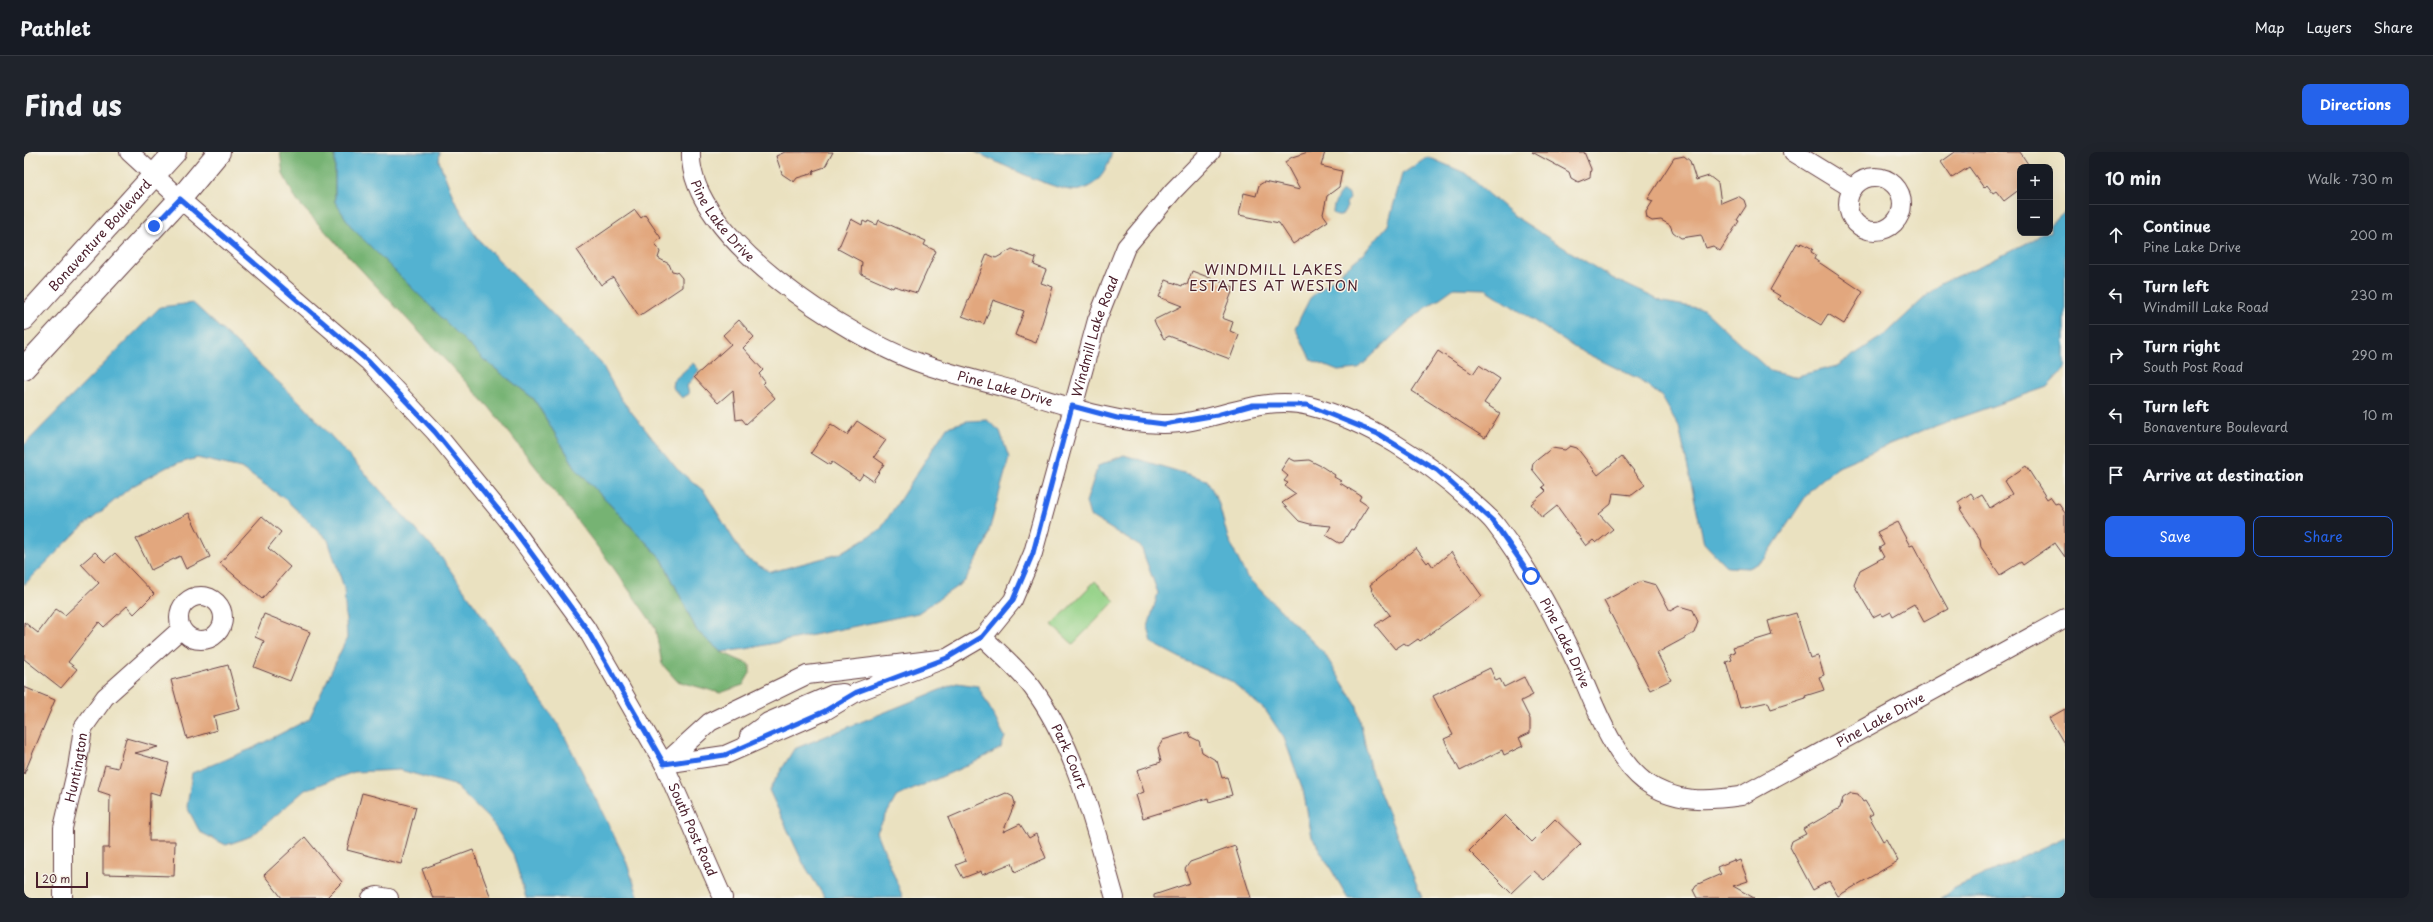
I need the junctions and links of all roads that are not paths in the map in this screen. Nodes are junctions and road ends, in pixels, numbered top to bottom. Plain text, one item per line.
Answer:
1 (129, 152) edge
2 (175, 152) edge
3 (220, 152) edge
4 (691, 152) edge
5 (1211, 152) edge
6 (1793, 152) edge
7 (155, 176) junction
8 (1852, 189) dead end
9 (180, 199) junction
10 (24, 319) edge
11 (24, 368) edge
12 (1072, 406) junction
13 (2065, 618) edge
14 (181, 629) dead end
15 (982, 637) junction
16 (947, 658) junction
17 (664, 764) junction
18 (63, 898) edge
19 (371, 898) edge
20 (389, 898) edge
21 (723, 898) edge
22 (1114, 898) edge

1 - 7 street, South Post Road
2 - 7 main road, Bonaventure Boulevard
3 - 9 main road
4 - 12 street, Pine Lake Drive
5 - 12 street, Windmill Lake Road
6 - 8 street
7 - 9 street, South Post Road
7 - 10 main road, Bonaventure Boulevard
9 - 11 main road
9 - 17 street, South Post Road
12 - 13 street, Pine Lake Drive
12 - 15 street, Windmill Lake Road
14 - 18 street, Huntington
15 - 16 street, Windmill Lake Road
15 - 22 street, Park Court
16 - 17 street, Windmill Lake Road
16 - 17 street, Windmill Lake Road
17 - 21 street, South Post Road
19 - 20 street

